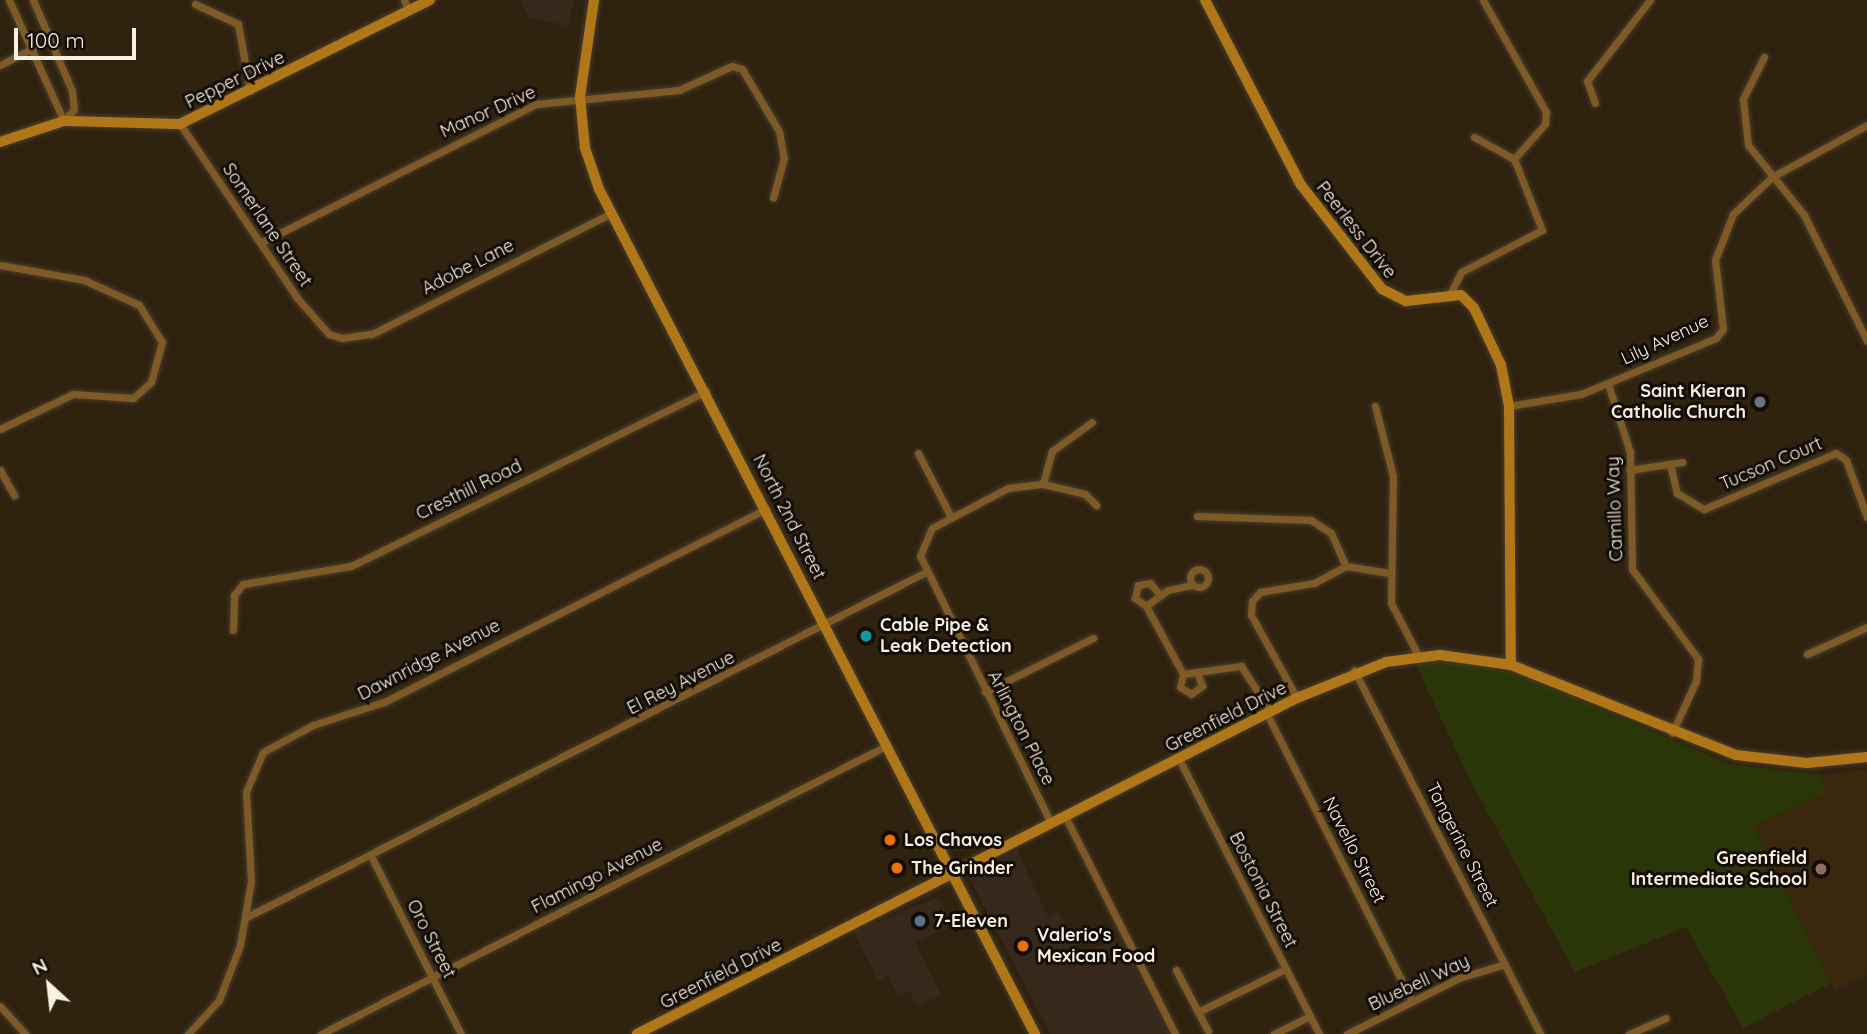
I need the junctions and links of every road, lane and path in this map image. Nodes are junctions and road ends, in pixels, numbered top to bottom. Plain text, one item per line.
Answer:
1 (9, 0) edge
2 (33, 0) edge
3 (430, 0) edge
4 (594, 0) edge
5 (1205, 0) edge
6 (1483, 0) edge
7 (1650, 0) edge
8 (195, 4) dead end
9 (407, 5) edge
10 (33, 48) junction
11 (1764, 57) dead end
12 (0, 65) edge
13 (250, 92) junction
14 (580, 97) junction
15 (1595, 103) dead end
16 (64, 121) junction
17 (180, 124) junction
18 (1867, 125) edge
19 (1474, 136) dead end
20 (0, 142) edge
21 (1514, 159) junction
22 (1772, 177) junction
23 (773, 198) dead end
24 (612, 212) junction
25 (262, 242) junction
26 (0, 265) edge
27 (1451, 292) junction
28 (336, 336) joint
29 (1867, 341) edge
30 (1608, 384) junction
31 (707, 390) junction
32 (1375, 406) dead end
33 (1508, 406) junction
34 (1092, 422) dead end
35 (0, 429) edge
36 (918, 453) dead end
37 (1682, 462) dead end
38 (1671, 468) junction
39 (0, 470) edge
40 (1629, 470) junction
41 (1043, 484) junction
42 (14, 495) dead end
43 (1096, 505) dead end
44 (767, 509) junction
45 (1197, 516) dead end
46 (951, 517) junction
47 (1867, 517) edge
48 (1346, 566) junction
49 (924, 573) junction
50 (1389, 573) junction
51 (1192, 585) dead end
52 (1160, 595) junction
53 (1146, 606) junction
54 (827, 626) junction
55 (1867, 627) edge
56 (233, 630) dead end
57 (1093, 638) dead end
58 (1807, 654) dead end
59 (1419, 657) junction
60 (1511, 665) junction
61 (1354, 670) junction
62 (1197, 672) junction
63 (1183, 674) junction
64 (985, 692) junction
65 (1297, 698) junction
66 (1269, 713) junction
67 (1672, 734) junction
68 (888, 745) junction
69 (1867, 757) edge
70 (1179, 760) junction
71 (1065, 816) junction
72 (1051, 823) junction
73 (372, 858) junction
74 (952, 871) junction
75 (245, 918) junction
76 (1505, 964) junction
77 (1285, 969) junction
78 (1176, 970) dead end
79 (433, 978) junction
80 (1412, 1001) junction
81 (0, 1006) edge
82 (1198, 1012) junction
83 (1310, 1016) junction
84 (1666, 1018) dead end
85 (1208, 1031) dead end
86 (25, 1034) edge
87 (188, 1034) edge
88 (321, 1034) edge
89 (461, 1034) edge
90 (637, 1034) edge
91 (1035, 1034) edge
92 (1175, 1034) edge
93 (1274, 1034) edge
94 (1319, 1034) edge
95 (1347, 1034) edge
96 (1541, 1034) edge
97 (1629, 1034) edge

1 - 10 street
2 - 16 street
3 - 9 main road, Pepper Drive
4 - 14 main road, North 2nd Street
5 - 27 main road, Peerless Drive
6 - 21 street
7 - 15 street
8 - 13 street
9 - 13 main road, Pepper Drive
10 - 12 street
10 - 16 street
11 - 22 street
13 - 17 main road, Pepper Drive
14 - 23 street, Manor Drive
14 - 24 main road, North 2nd Street
14 - 25 street, Manor Drive
16 - 17 main road, Pepper Drive
16 - 20 main road, Pepper Drive
17 - 25 street, Somerlane Street
18 - 22 street, Lily Avenue
19 - 21 street
21 - 27 street
22 - 29 street
22 - 30 street, Lily Avenue
24 - 28 street, Adobe Lane
24 - 31 main road, North 2nd Street
25 - 28 street, Somerlane Street
26 - 35 street
27 - 33 main road
30 - 33 street, Lily Avenue
30 - 40 street, Camillo Way
31 - 44 main road, North 2nd Street
31 - 56 street, Cresthill Road
32 - 50 street
33 - 60 main road
34 - 41 street
36 - 46 street
37 - 38 street
38 - 40 street
38 - 47 street, Tucson Court
39 - 42 street
40 - 67 street, Camillo Way
41 - 43 street
41 - 46 street
44 - 54 main road, North 2nd Street
44 - 75 street, Dawnridge Avenue
45 - 48 street
46 - 49 street
48 - 50 street
48 - 65 street
49 - 54 street, El Rey Avenue
49 - 64 street, Arlington Place
50 - 59 street
51 - 52 street
52 - 53 street
52 - 53 street
53 - 63 street
54 - 68 main road, North 2nd Street
54 - 73 street, El Rey Avenue
55 - 58 street
57 - 64 street
59 - 60 main road, Greenfield Drive
59 - 61 main road, Greenfield Drive
60 - 67 main road, Greenfield Drive
61 - 65 main road, Greenfield Drive
61 - 76 street, Tangerine Street
62 - 63 street
62 - 63 street
62 - 66 street, Navello Street
64 - 72 street, Arlington Place
65 - 66 main road, Greenfield Drive
66 - 70 main road, Greenfield Drive
66 - 80 street, Navello Street
67 - 69 main road, Greenfield Drive
68 - 74 main road, North 2nd Street
68 - 79 street, Flamingo Avenue
70 - 71 main road, Greenfield Drive
70 - 77 street, Bostonia Street
71 - 72 main road, Greenfield Drive
71 - 92 street
72 - 74 main road, Greenfield Drive
73 - 75 street, El Rey Avenue
73 - 79 street, Oro Street
74 - 90 main road, Greenfield Drive
74 - 91 main road, North 2nd Street
75 - 87 street, Dawnridge Avenue
76 - 80 street, Bluebell Way
76 - 96 street, Tangerine Street
77 - 82 street
77 - 83 street, Bostonia Street
78 - 82 street
79 - 88 street, Flamingo Avenue
79 - 89 street, Oro Street
80 - 95 street, Bluebell Way
81 - 86 street
82 - 85 street
83 - 93 street
83 - 94 street, Bostonia Street
84 - 97 street

